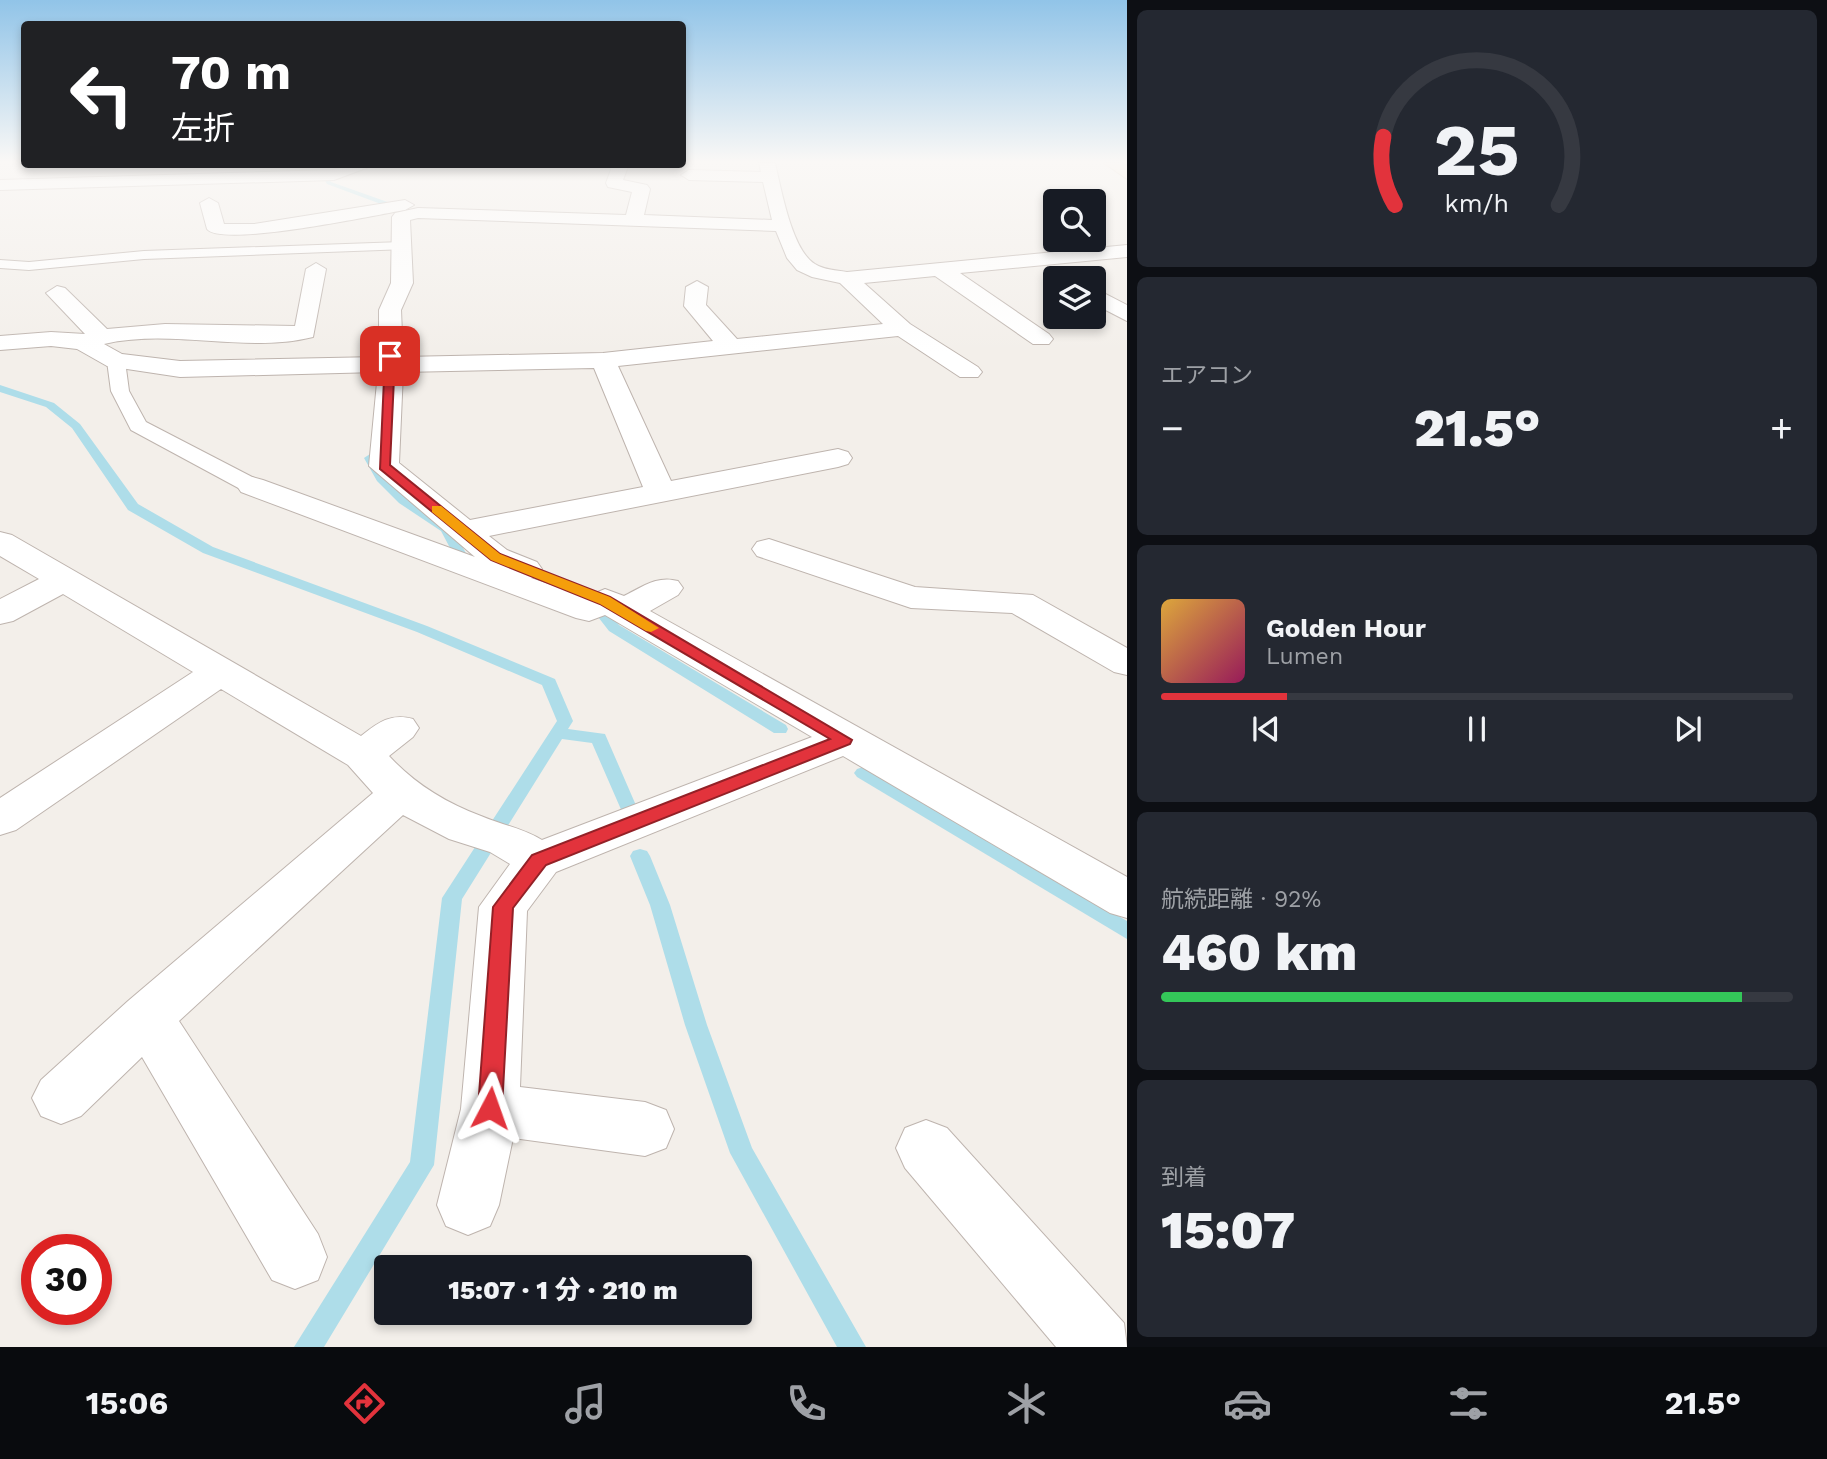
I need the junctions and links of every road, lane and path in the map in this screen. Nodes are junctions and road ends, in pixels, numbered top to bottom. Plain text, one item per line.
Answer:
1 (215, 226) edge
2 (285, 226) edge
3 (401, 226) edge
4 (681, 226) edge
5 (778, 226) edge
6 (783, 226) joint
7 (692, 245) dead end
8 (402, 246) junction
9 (1127, 251) edge
10 (1033, 260) junction
11 (0, 264) edge
12 (1044, 266) edge
13 (938, 268) junction
14 (847, 278) junction
15 (307, 279) dead end
16 (697, 287) dead end
17 (96, 302) dead end
18 (1106, 302) edge
19 (1127, 314) edge
20 (902, 329) junction
21 (1041, 339) dead end
22 (92, 340) junction
23 (0, 343) edge
24 (732, 348) junction
25 (603, 359) junction
26 (116, 361) junction
27 (391, 365) junction
28 (969, 372) dead end
29 (838, 458) dead end
30 (252, 486) joint
31 (660, 491) junction
32 (464, 531) junction
33 (0, 542) edge
34 (769, 549) dead end
35 (65, 579) junction
36 (666, 588) dead end
37 (614, 606) junction
38 (0, 613) edge
39 (1127, 664) edge
40 (221, 671) junction
41 (399, 728) dead end
42 (844, 740) junction
43 (363, 755) junction
44 (399, 794) junction
45 (0, 819) edge
46 (503, 842) junction
47 (1127, 900) edge
48 (147, 1017) junction
49 (61, 1098) dead end
50 (490, 1108) junction
51 (645, 1129) dead end
52 (926, 1148) dead end
53 (468, 1205) dead end
54 (295, 1257) dead end
55 (1100, 1347) edge

1 - 2 street
3 - 8 street
4 - 7 street
5 - 6 street
6 - 14 street
8 - 11 lane
8 - 27 street
9 - 10 street
10 - 12 street
10 - 13 street
13 - 14 street
13 - 21 street
14 - 20 street
15 - 22 street
16 - 24 street
17 - 22 street
18 - 19 street
20 - 24 street
20 - 28 street
22 - 23 street
22 - 26 street
24 - 25 street
25 - 27 street
25 - 31 street
26 - 27 street
26 - 30 lane
27 - 32 street
29 - 31 street
30 - 37 street
31 - 32 street
32 - 37 street
33 - 35 street
34 - 39 street
35 - 38 street
35 - 40 street
36 - 37 street
37 - 42 street
40 - 43 street
40 - 45 street
41 - 43 street
42 - 46 street
42 - 47 street
43 - 44 street
44 - 46 street
44 - 48 street
46 - 50 street
48 - 49 street
48 - 54 street
50 - 51 street
50 - 53 street
52 - 55 street

